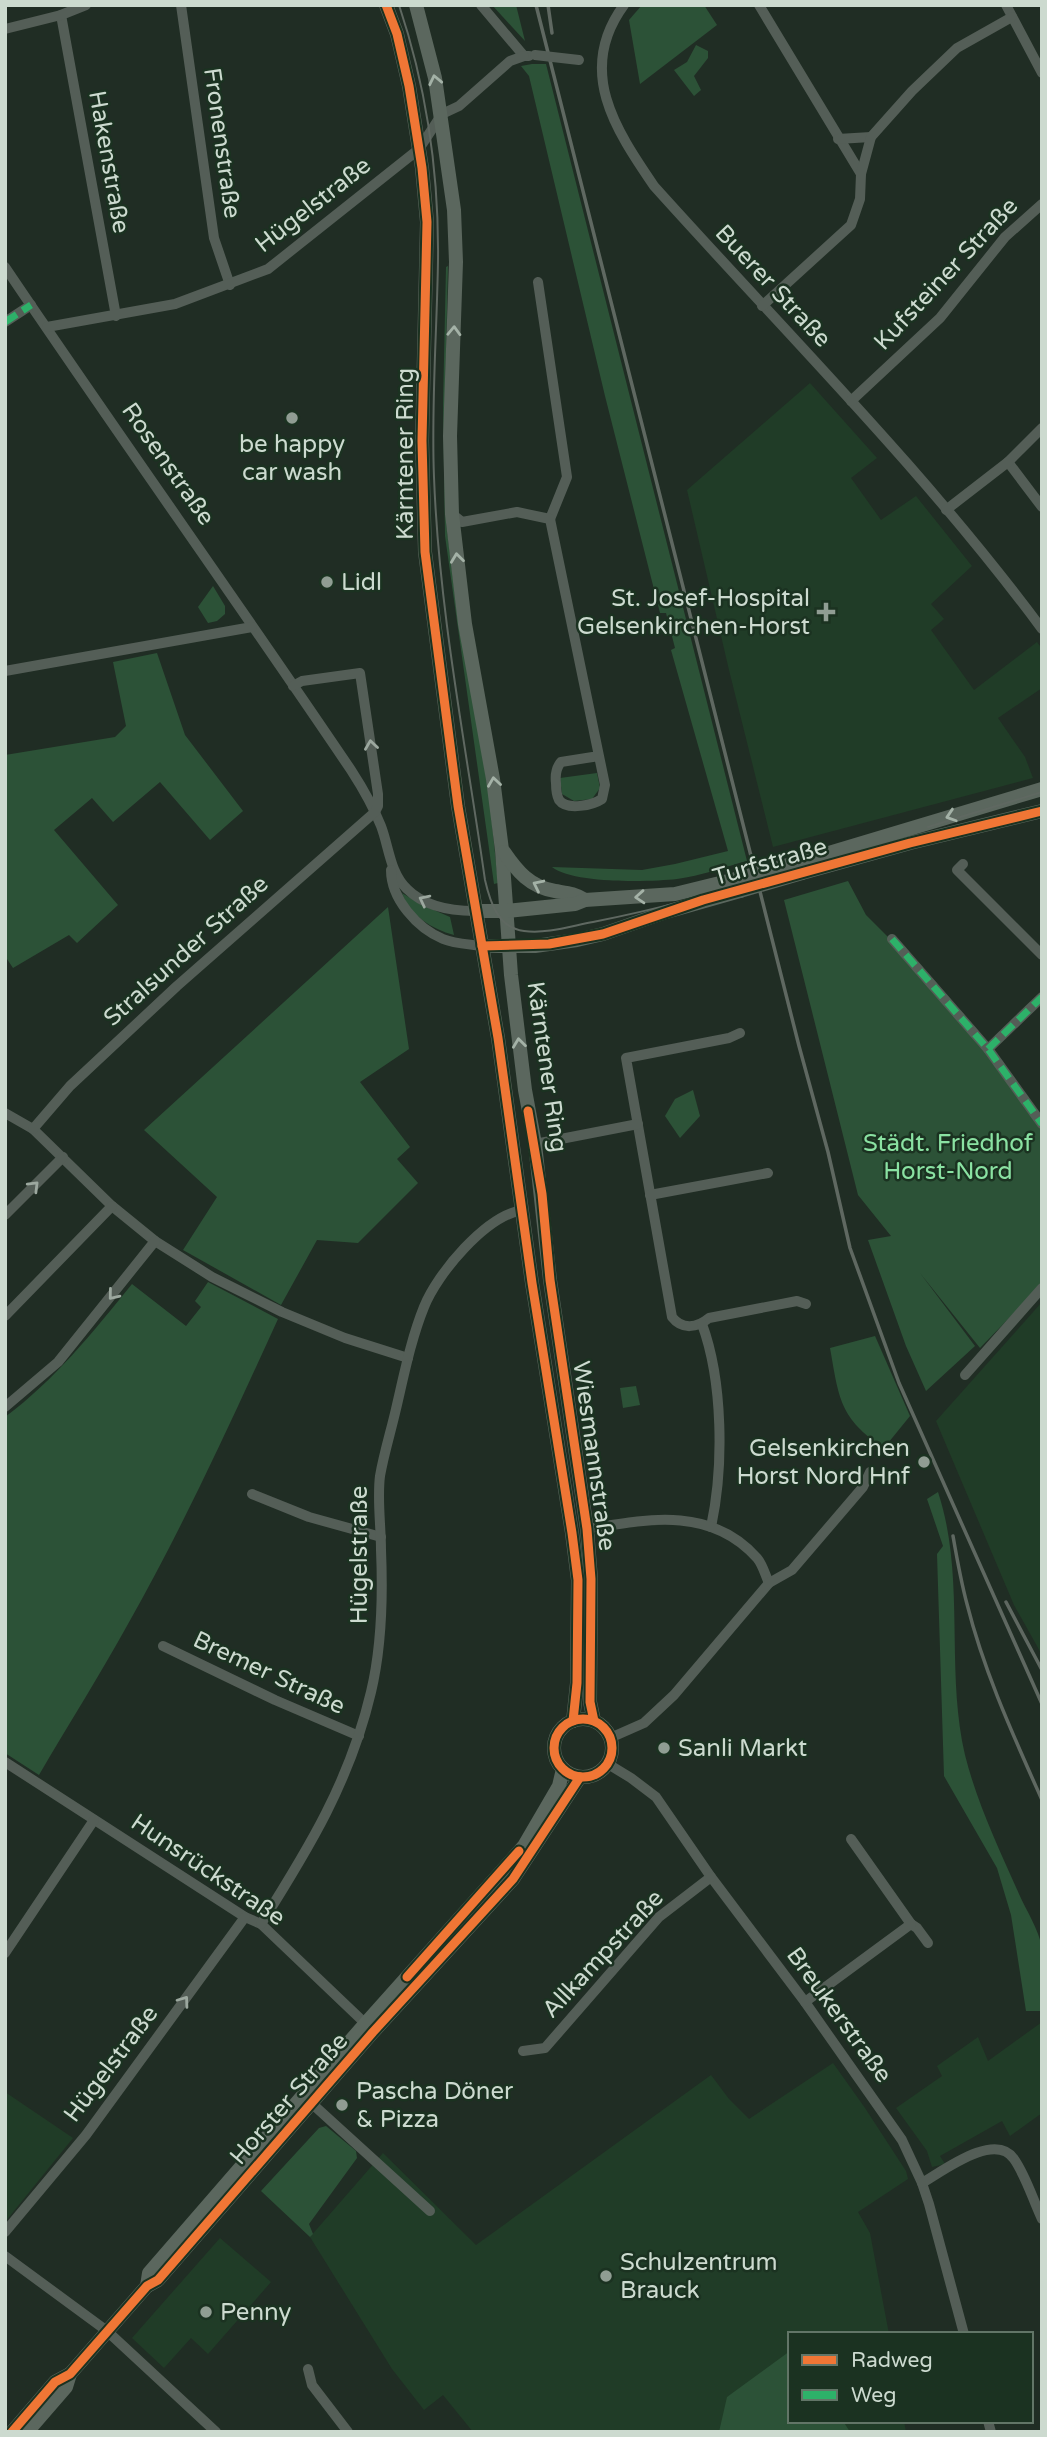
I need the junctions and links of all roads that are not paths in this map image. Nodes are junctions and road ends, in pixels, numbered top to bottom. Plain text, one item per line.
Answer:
1 (86, 5) edge
2 (181, 5) edge
3 (386, 5) edge
4 (416, 5) edge
5 (481, 5) edge
6 (624, 5) edge
7 (759, 5) edge
8 (1006, 5) edge
9 (61, 15) junction
10 (1012, 17) junction
11 (5, 29) edge
12 (530, 56) junction
13 (600, 62) junction
14 (1042, 73) edge
15 (442, 114) junction
16 (871, 137) junction
17 (838, 139) junction
18 (419, 149) junction
19 (862, 174) junction
20 (1042, 204) edge
21 (5, 267) edge
22 (538, 282) dead end
23 (230, 285) junction
24 (31, 305) junction
25 (762, 306) junction
26 (116, 316) junction
27 (5, 322) edge
28 (47, 327) junction
29 (851, 401) junction
30 (1042, 428) edge
31 (1007, 462) junction
32 (1042, 507) edge
33 (946, 510) junction
34 (452, 514) junction
35 (550, 519) junction
36 (252, 627) junction
37 (1042, 629) edge
38 (5, 671) edge
39 (293, 686) junction
40 (600, 756) junction
41 (1042, 789) edge
42 (1042, 811) edge
43 (375, 812) junction
44 (909, 837) junction
45 (502, 850) junction
46 (391, 860) junction
47 (963, 864) dead end
48 (738, 885) junction
49 (586, 900) junction
50 (475, 911) junction
51 (507, 911) junction
52 (892, 939) dead end
53 (482, 946) junction
54 (509, 947) junction
55 (1042, 955) edge
56 (1042, 997) edge
57 (740, 1033) dead end
58 (988, 1049) junction
59 (6, 1115) edge
60 (638, 1124) junction
61 (1042, 1124) edge
62 (33, 1129) junction
63 (535, 1144) junction
64 (63, 1157) junction
65 (768, 1173) dead end
66 (542, 1194) junction
67 (650, 1195) junction
68 (522, 1203) junction
69 (111, 1206) junction
70 (5, 1215) edge
71 (155, 1241) junction
72 (550, 1280) joint
73 (532, 1283) joint
74 (1042, 1288) edge
75 (806, 1304) dead end
76 (5, 1316) edge
77 (702, 1324) junction
78 (408, 1358) junction
79 (965, 1375) dead end
80 (5, 1407) edge
81 (870, 1472) dead end
82 (253, 1494) dead end
83 (711, 1527) junction
84 (587, 1529) junction
85 (381, 1537) junction
86 (769, 1583) junction
87 (163, 1646) dead end
88 (573, 1721) junction
89 (594, 1721) junction
90 (359, 1736) junction
91 (610, 1738) junction
92 (5, 1762) edge
93 (608, 1764) junction
94 (563, 1769) junction
95 (580, 1777) junction
96 (94, 1820) junction
97 (851, 1839) dead end
98 (711, 1877) junction
99 (245, 1917) junction
100 (261, 1924) junction
101 (911, 1924) junction
102 (929, 1943) dead end
103 (5, 1953) edge
104 (805, 2003) junction
105 (369, 2028) junction
106 (523, 2051) dead end
107 (307, 2099) junction
108 (922, 2183) junction
109 (430, 2211) dead end
110 (1042, 2219) edge
111 (5, 2232) edge
112 (5, 2256) edge
113 (107, 2331) junction
114 (963, 2332) edge
115 (308, 2369) dead end
116 (70, 2374) junction
117 (12, 2432) edge
118 (27, 2432) edge
119 (216, 2432) edge
120 (348, 2432) edge

1 - 9 street
2 - 23 street, Fronenstraße
3 - 18 main road, Kärntener Ring
15 -> 4 main road, Kärntener Ring
5 - 12 street
6 - 13 street
7 - 17 street
8 - 10 street
9 - 11 street
9 - 26 street, Hakenstraße
10 - 14 street
10 - 16 street
12 - 13 street, bridge
12 - 15 street, Hügelstraße
13 - 25 street, Buerer Straße
15 - 18 street, Hügelstraße
34 -> 15 main road, Kärntener Ring
16 - 17 street
16 - 19 street
17 - 19 street
18 - 23 street, Hügelstraße
18 - 50 main road, Kärntener Ring
19 - 25 street
20 - 29 street, Kufsteiner Straße
21 - 24 street, Rosenstraße
22 - 35 street
23 - 26 street, Hügelstraße
24 - 27 street
24 - 28 street, Rosenstraße
25 - 29 street, Buerer Straße
26 - 28 street, Hügelstraße
28 - 36 street, Rosenstraße
29 - 33 street, Buerer Straße
30 - 31 street
31 - 32 street
31 - 33 street
33 - 37 street, Buerer Straße
34 - 35 street
45 -> 34 main road, Kärntener Ring
35 - 40 street
36 - 38 street
36 - 39 street, Rosenstraße
39 - 43 street, Rosenstraße
43 -> 39 street, Rosenstraße
40 - 40 street
41 -> 44 main road, Turfstraße
42 - 44 main road, Turfstraße
43 - 46 street, Rosenstraße
43 - 62 street, Stralsunder Straße
44 - 48 main road, Turfstraße, bridge
49 -> 45 main road
45 - 51 main road, Kärntener Ring
50 -> 46 street, Rosenstraße
46 - 53 street, Rosenstraße
47 - 55 street
48 -> 49 main road, Turfstraße
48 - 54 main road, Turfstraße
49 - 51 main road, Turfstraße
50 - 51 main road
50 - 53 main road, Kärntener Ring
51 - 54 main road, Kärntener Ring
52 - 58 street
53 - 54 main road
53 - 68 main road, Kärntener Ring
63 -> 54 main road, Kärntener Ring
56 - 58 street
57 - 60 street
58 - 61 street
59 - 62 street
60 - 63 street
60 - 67 street
62 - 64 street
63 - 66 main road, Kärntener Ring
64 - 69 street
70 -> 64 street
65 - 67 street
66 - 68 street
66 - 72 main road, Kärntener Ring
67 - 77 street
68 - 73 main road, Kärntener Ring
68 - 78 street, Hügelstraße
69 - 71 street
69 - 76 street
71 - 78 street
71 -> 80 street
72 - 84 main road, Wiesmannstraße
73 - 88 main road, Wiesmannstraße
74 - 79 street
75 - 77 street
77 - 83 street
78 - 85 street, Hügelstraße
81 - 86 street
82 - 85 street
83 - 84 street
83 - 86 street
84 - 89 main road, Wiesmannstraße
85 - 90 street, Hügelstraße
86 - 91 street
87 - 90 street, Bremer Straße
88 - 89 main road
88 - 94 main road
89 - 91 main road
90 - 100 street, Hügelstraße
91 - 93 main road
92 - 96 street, Hunsrückstraße
93 - 95 main road
93 - 98 street, Breukerstraße
94 - 95 main road
94 - 105 main road, Horster Straße
95 - 105 main road, Horster Straße
96 - 99 street, Hunsrückstraße
96 - 103 street
97 - 101 street
98 - 104 street, Breukerstraße
98 - 106 street, Allkampstraße
99 - 100 street, Hunsrückstraße
111 -> 99 street, Hügelstraße
100 - 105 street, Hunsrückstraße
101 - 102 street
101 - 104 street
104 - 108 street, Breukerstraße
105 - 107 main road, Horster Straße
107 - 109 street
107 - 113 main road, Horster Straße
108 - 110 street
108 - 114 street, Breukerstraße
112 - 113 street
113 - 116 main road, Horster Straße
113 - 119 street
115 - 120 street
116 - 117 main road, Horster Straße
116 - 118 main road, Horster Straße

